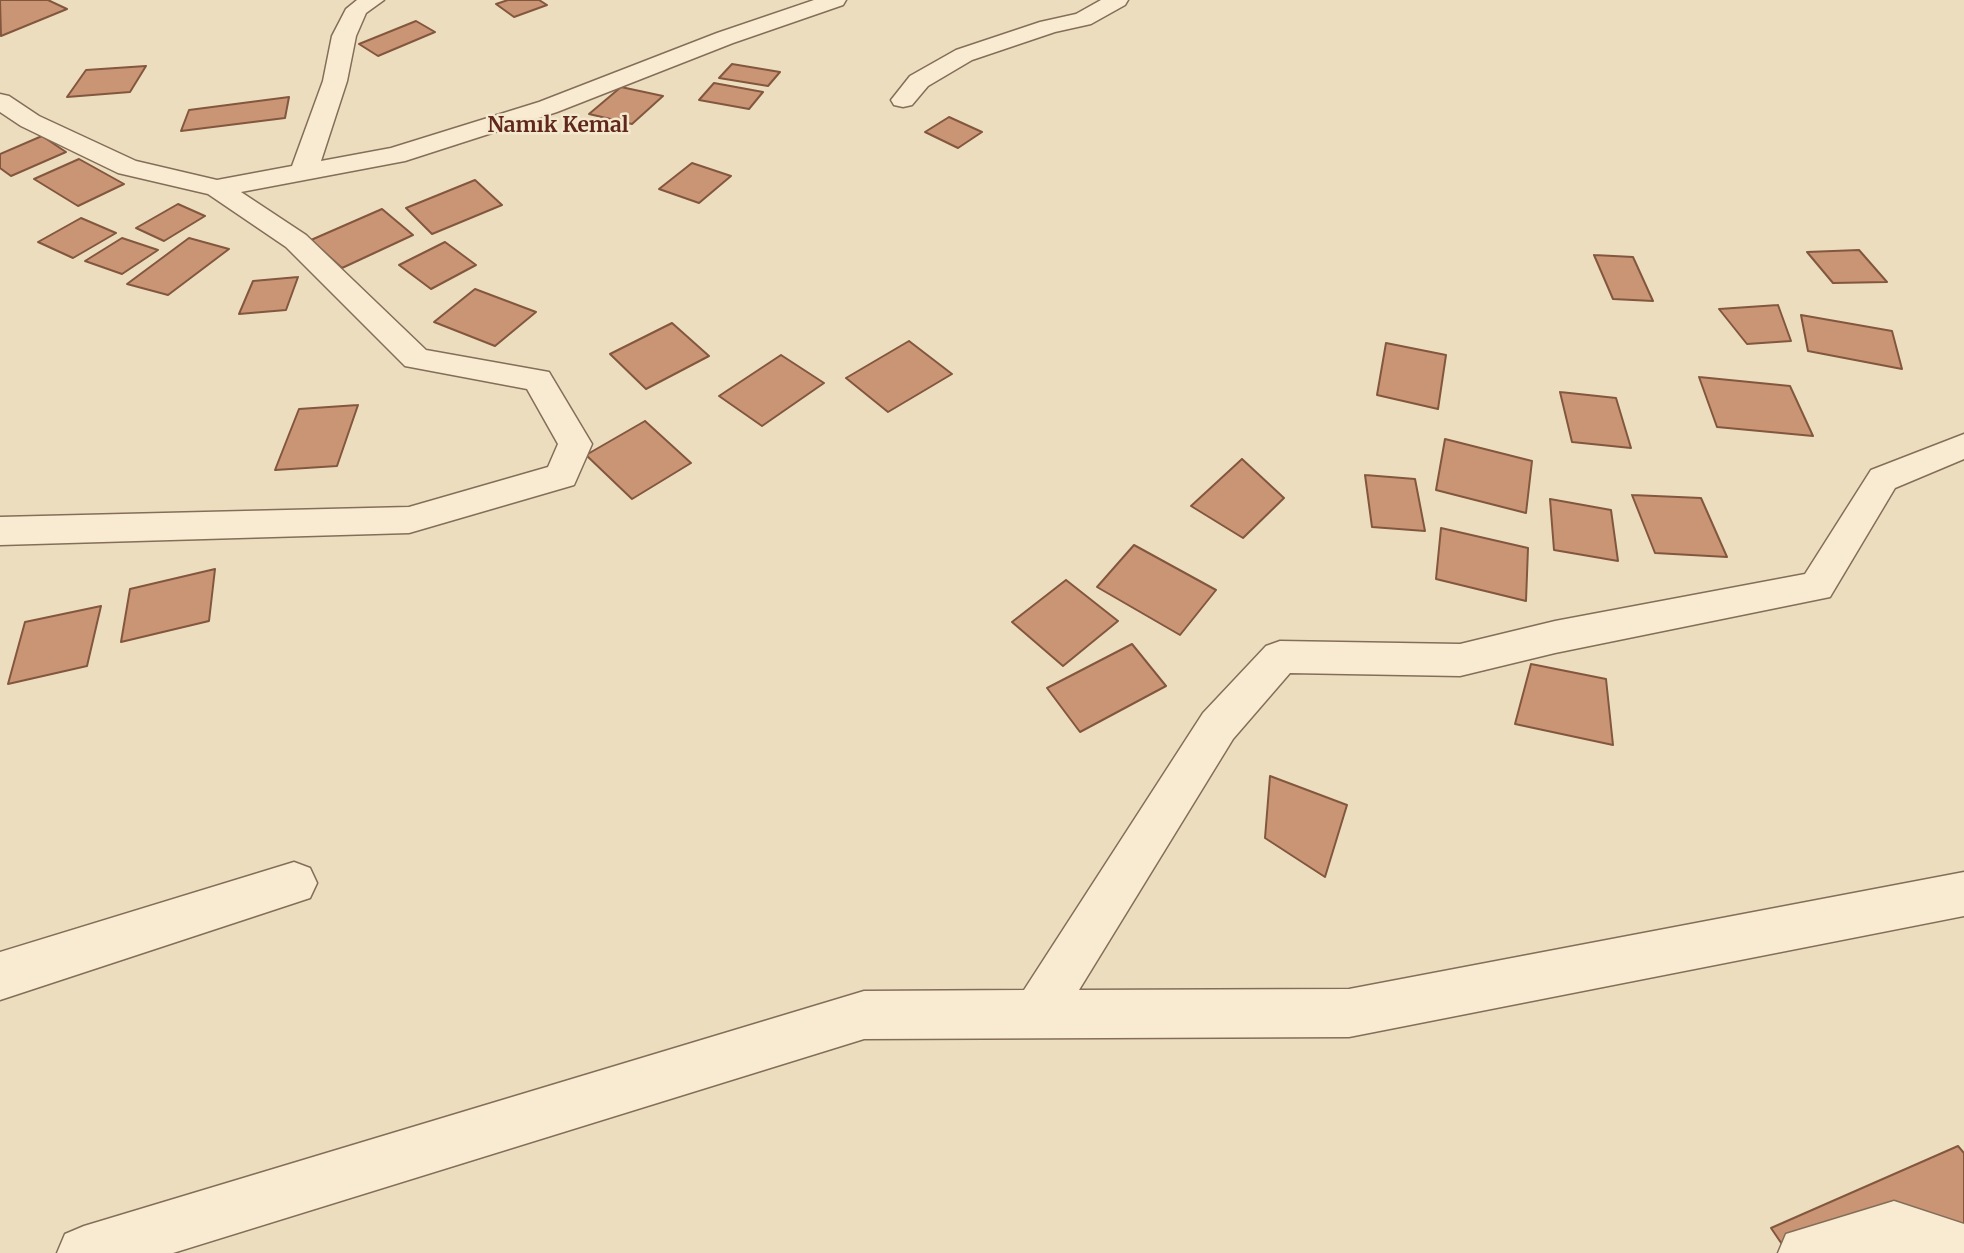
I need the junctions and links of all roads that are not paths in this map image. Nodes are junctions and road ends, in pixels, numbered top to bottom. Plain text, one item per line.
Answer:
1 (373, 0) edge
2 (835, 0) edge
3 (1117, 0) edge
4 (0, 100) edge
5 (903, 100) dead end
6 (303, 172) junction
7 (217, 188) junction
8 (1964, 446) edge
9 (0, 531) edge
10 (294, 883) dead end
11 (1964, 894) edge
12 (0, 976) edge
13 (1035, 1014) junction
14 (1964, 1251) edge
15 (84, 1253) edge
16 (1805, 1253) edge

1 - 6 street
2 - 6 street
3 - 5 street
4 - 7 street
6 - 7 street
7 - 9 street
8 - 13 street
10 - 12 street
11 - 13 street
13 - 15 street
14 - 16 street

